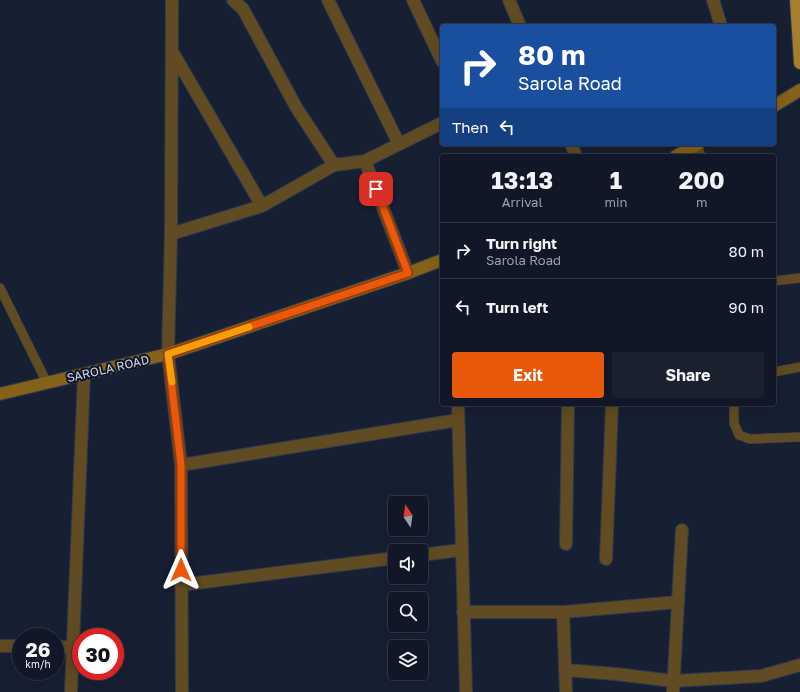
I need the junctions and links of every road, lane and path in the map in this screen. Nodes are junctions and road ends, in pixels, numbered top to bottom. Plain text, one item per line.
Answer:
1 (172, 0) edge
2 (233, 0) edge
3 (328, 0) edge
4 (413, 0) edge
5 (509, 0) edge
6 (713, 0) edge
7 (796, 0) edge
8 (519, 24) edge
9 (720, 24) edge
10 (172, 50) junction
11 (440, 57) edge
12 (800, 63) edge
13 (800, 90) edge
14 (776, 105) edge
15 (440, 124) edge
16 (399, 144) junction
17 (699, 148) edge
18 (682, 154) edge
19 (365, 161) junction
20 (334, 165) junction
21 (262, 206) junction
22 (171, 234) junction
23 (440, 261) edge
24 (408, 273) junction
25 (800, 278) edge
26 (776, 281) edge
27 (0, 288) edge
28 (168, 354) junction
29 (800, 368) edge
30 (776, 372) edge
31 (84, 374) junction
32 (47, 383) junction
33 (0, 394) edge
34 (458, 406) edge
35 (568, 406) edge
36 (612, 406) edge
37 (734, 406) edge
38 (458, 420) junction
39 (800, 437) edge
40 (181, 465) junction
41 (682, 530) dead end
42 (566, 544) dead end
43 (462, 550) junction
44 (428, 554) edge
45 (388, 559) edge
46 (606, 559) dead end
47 (181, 585) junction
48 (678, 602) junction
49 (463, 612) junction
50 (563, 612) junction
51 (74, 628) edge
52 (0, 646) edge
53 (12, 646) edge
54 (800, 665) edge
55 (72, 670) edge
56 (565, 670) junction
57 (673, 687) edge
58 (71, 692) edge
59 (182, 692) edge
60 (466, 692) edge
61 (566, 692) edge

1 - 10 street
2 - 20 street
3 - 16 street
4 - 11 street
5 - 8 street
6 - 9 street
7 - 12 highway
10 - 21 street
10 - 22 street
13 - 14 main road
15 - 16 street
16 - 19 street
17 - 18 main road
19 - 20 street
19 - 24 street
20 - 21 street
21 - 22 street
22 - 28 street
23 - 24 main road, SAROLA ROAD
24 - 28 main road, SAROLA ROAD
25 - 26 lane
27 - 32 lane
28 - 31 main road, SAROLA ROAD
28 - 40 street
29 - 30 lane
31 - 32 main road, SAROLA ROAD
31 - 51 street
32 - 33 main road, SAROLA ROAD
34 - 38 street
35 - 42 street
36 - 46 street
37 - 39 lane
38 - 40 street
38 - 43 street
40 - 47 street
41 - 48 street
43 - 44 street
43 - 49 street
45 - 47 street
47 - 59 street
48 - 50 street
48 - 57 street
49 - 50 street
49 - 60 street
50 - 56 street
52 - 53 street
54 - 57 street
55 - 58 street
56 - 57 street
56 - 61 street

